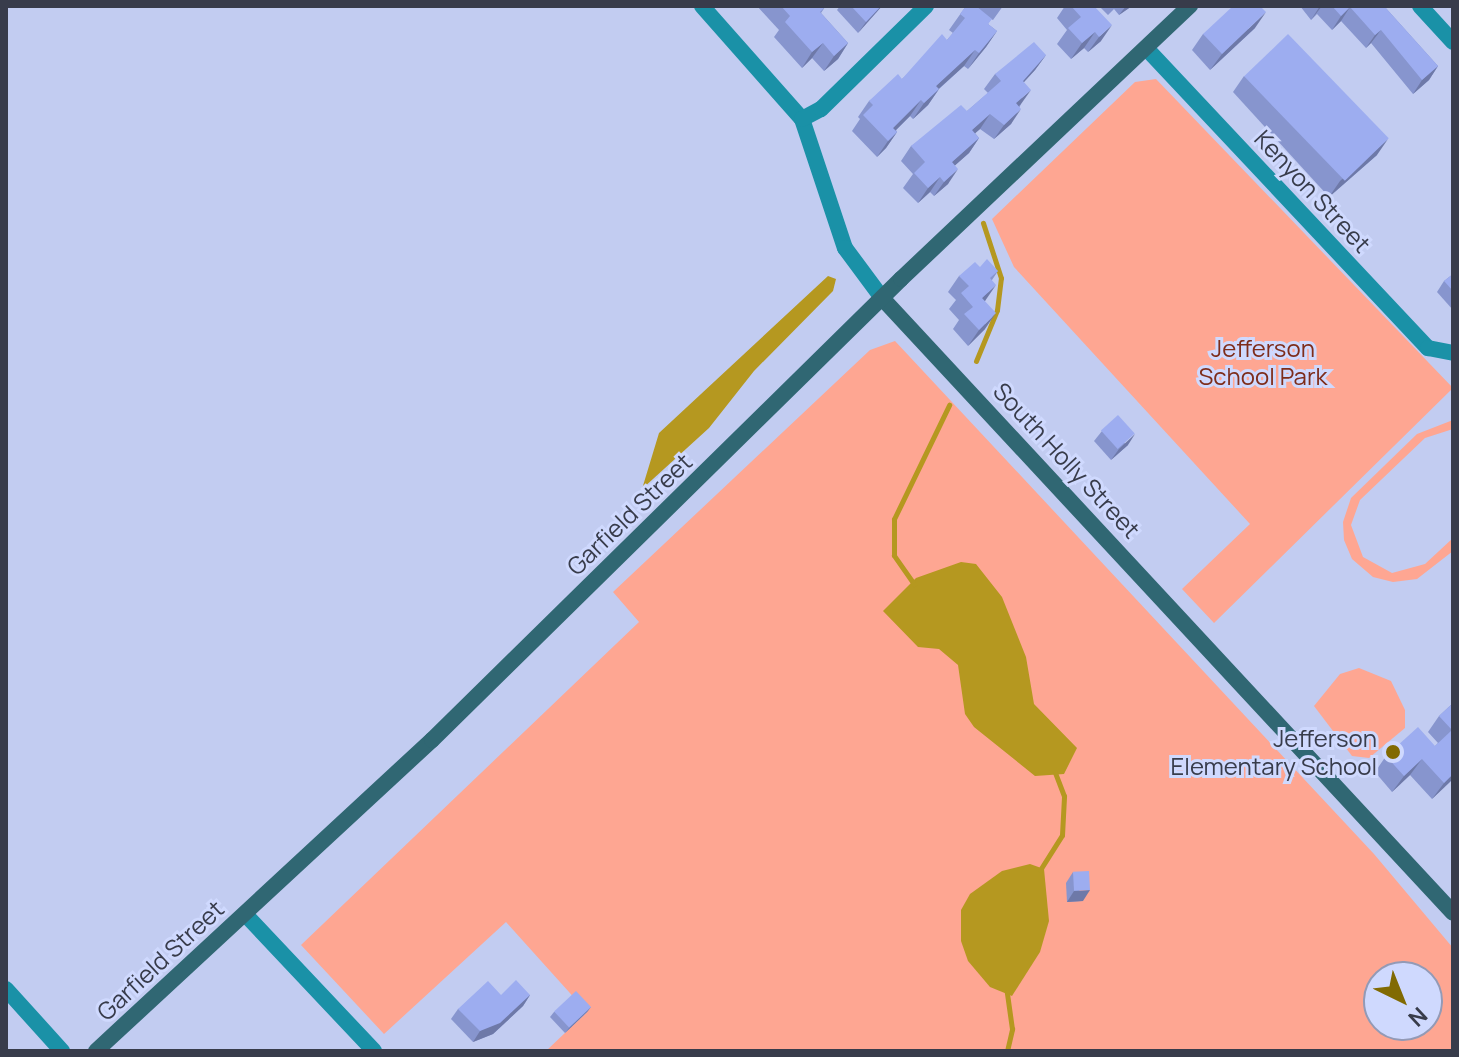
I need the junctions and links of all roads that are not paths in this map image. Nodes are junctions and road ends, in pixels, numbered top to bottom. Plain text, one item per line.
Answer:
1 (702, 6) edge
2 (926, 6) edge
3 (1190, 6) edge
4 (1420, 6) edge
5 (1453, 42) edge
6 (1146, 48) junction
7 (802, 119) junction
8 (882, 298) junction
9 (1453, 353) edge
10 (1453, 913) edge
11 (245, 914) junction
12 (6, 989) edge
13 (62, 1051) edge
14 (96, 1051) edge
15 (374, 1051) edge

1 - 7 street, South Holly Street
2 - 7 street
3 - 6 main road, Garfield Street
4 - 5 street
6 - 8 main road, Garfield Street
6 - 9 street, Kenyon Street
7 - 8 street, South Holly Street
8 - 10 main road, South Holly Street
8 - 11 main road, Garfield Street
11 - 14 main road, Garfield Street
11 - 15 street
12 - 13 street

